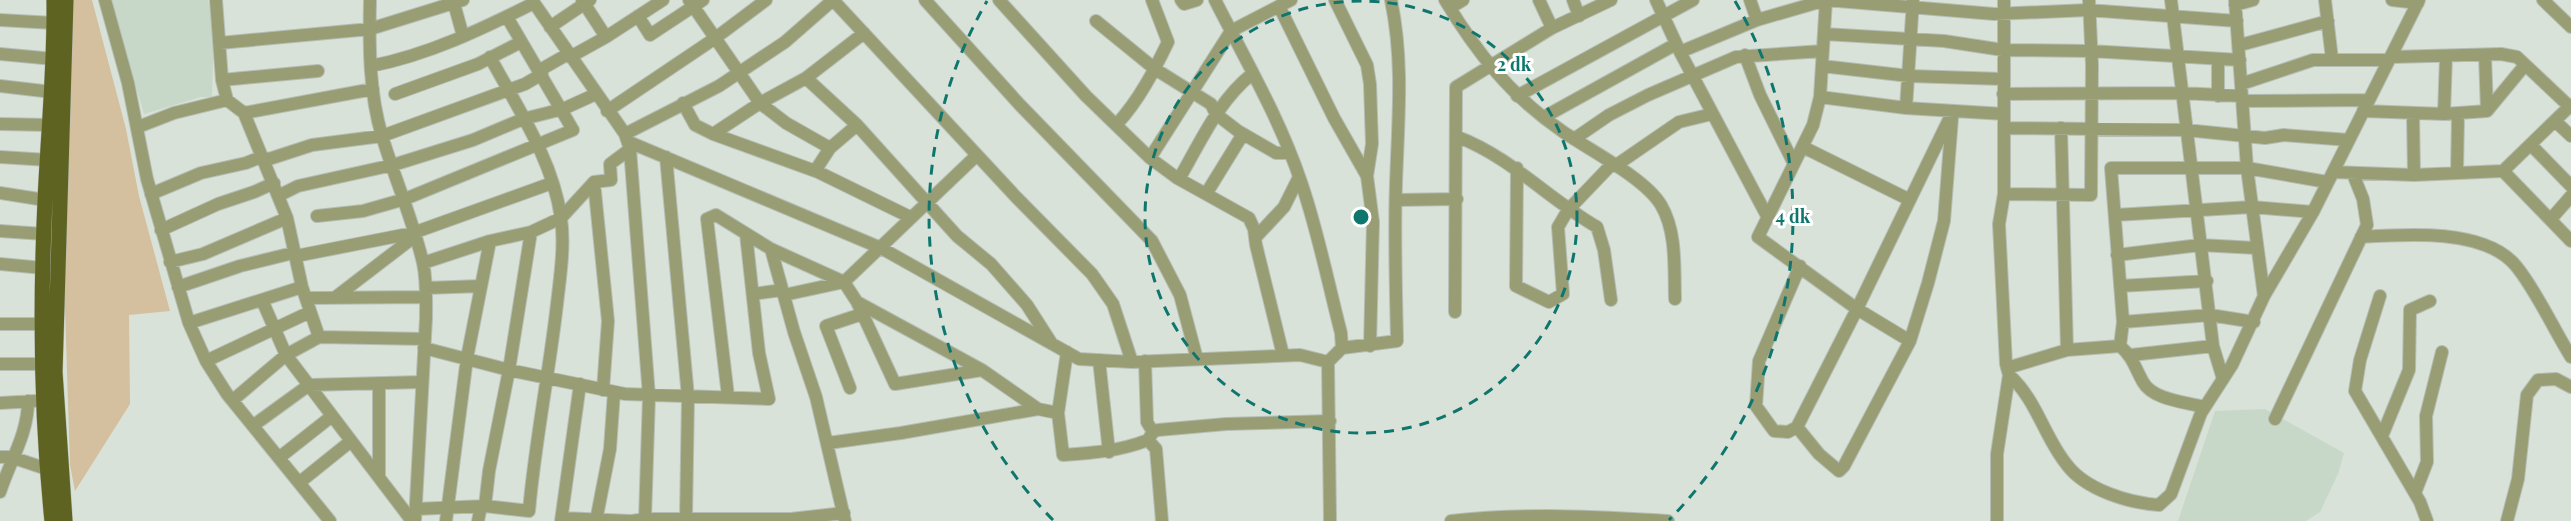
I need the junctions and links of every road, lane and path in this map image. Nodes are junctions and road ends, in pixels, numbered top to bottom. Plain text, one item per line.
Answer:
1 (54, 0) edge
2 (66, 0) edge
3 (105, 0) edge
4 (216, 0) edge
5 (370, 0) edge
6 (663, 0) edge
7 (766, 0) edge
8 (833, 0) edge
9 (925, 0) edge
10 (1182, 0) edge
11 (1197, 0) edge
12 (1215, 0) edge
13 (1335, 0) edge
14 (1391, 0) edge
15 (1463, 0) edge
16 (1539, 0) edge
17 (1573, 0) edge
18 (1656, 0) edge
19 (1693, 0) edge
20 (1750, 0) edge
21 (1827, 0) edge
22 (2004, 0) edge
23 (2171, 0) edge
24 (2253, 0) edge
25 (2325, 0) edge
26 (2392, 0) edge
27 (2543, 0) edge
28 (457, 1) edge
29 (586, 1) edge
30 (1157, 1) edge
31 (1609, 1) edge
32 (2419, 1) edge
33 (533, 2) edge
34 (695, 2) edge
35 (1006, 3) edge
36 (1285, 3) edge
37 (1913, 3) edge
38 (2235, 3) edge
39 (1447, 4) edge
40 (2088, 5) edge
41 (2003, 14) junction
42 (2172, 14) junction
43 (507, 16) junction
44 (638, 16) junction
45 (1579, 16) junction
46 (1663, 16) junction
47 (0, 20) edge
48 (1756, 20) junction
49 (1096, 21) dead end
50 (2237, 21) junction
51 (2328, 21) junction
52 (54, 23) junction
53 (550, 27) junction
54 (2571, 27) edge
55 (1552, 28) junction
56 (370, 29) junction
57 (1231, 31) junction
58 (864, 33) junction
59 (1824, 34) junction
60 (463, 36) junction
61 (606, 37) junction
62 (714, 39) junction
63 (1911, 39) junction
64 (521, 42) junction
65 (220, 43) junction
66 (2240, 45) junction
67 (1678, 48) junction
68 (2003, 50) junction
69 (1823, 51) junction
70 (2091, 51) junction
71 (0, 54) edge
72 (569, 55) junction
73 (1745, 55) junction
74 (2179, 55) junction
75 (2485, 56) junction
76 (490, 57) junction
77 (2446, 57) junction
78 (54, 59) junction
79 (2218, 59) junction
80 (2332, 59) junction
81 (2390, 59) junction
82 (2240, 60) junction
83 (2525, 65) junction
84 (371, 66) junction
85 (1822, 66) junction
86 (1491, 67) junction
87 (1155, 69) junction
88 (318, 71) dead end
89 (541, 72) junction
90 (739, 72) junction
91 (1252, 74) junction
92 (1694, 74) junction
93 (1909, 76) junction
94 (806, 78) junction
95 (2002, 79) junction
96 (222, 80) junction
97 (0, 86) edge
98 (373, 89) junction
99 (508, 90) junction
100 (1191, 91) junction
101 (52, 92) junction
102 (2091, 93) junction
103 (2181, 93) junction
104 (2242, 93) junction
105 (395, 94) dead end
106 (596, 94) junction
107 (2002, 94) junction
108 (1517, 96) junction
109 (2218, 96) junction
110 (1820, 97) junction
111 (227, 100) junction
112 (683, 103) junction
113 (760, 103) junction
114 (2366, 106) junction
115 (2570, 106) edge
116 (1906, 108) junction
117 (563, 110) junction
118 (607, 111) junction
119 (1953, 111) junction
120 (2487, 111) junction
121 (244, 113) junction
122 (2413, 113) junction
123 (1216, 114) junction
124 (1712, 114) junction
125 (2004, 114) junction
126 (2445, 114) junction
127 (2458, 114) junction
128 (1544, 117) junction
129 (523, 119) junction
130 (2555, 122) junction
131 (0, 124) edge
132 (1117, 124) junction
133 (50, 125) junction
134 (857, 126) junction
135 (138, 127) junction
136 (2005, 128) junction
137 (2061, 128) junction
138 (2091, 129) junction
139 (2186, 130) junction
140 (712, 134) junction
141 (1243, 134) junction
142 (2245, 135) junction
143 (382, 136) junction
144 (2571, 136) edge
145 (1458, 137) junction
146 (1574, 139) junction
147 (2349, 140) junction
148 (628, 142) junction
149 (2532, 145) junction
150 (538, 146) junction
151 (1803, 147) junction
152 (830, 148) junction
153 (1289, 153) junction
154 (977, 155) junction
155 (0, 157) edge
156 (261, 157) junction
157 (666, 157) junction
158 (1150, 158) junction
159 (48, 160) junction
160 (1794, 164) junction
161 (393, 165) junction
162 (1614, 165) junction
163 (2190, 166) junction
164 (1517, 168) junction
165 (2247, 168) junction
166 (815, 171) junction
167 (2503, 171) junction
168 (2457, 173) junction
169 (2353, 174) junction
170 (2414, 175) junction
171 (1367, 176) junction
172 (1299, 177) junction
173 (2330, 177) junction
174 (1179, 179) junction
175 (594, 182) junction
176 (274, 183) junction
177 (552, 183) junction
178 (2571, 186) edge
179 (0, 193) edge
180 (151, 194) junction
181 (1206, 194) junction
182 (2004, 195) junction
183 (278, 196) junction
184 (2064, 196) junction
185 (2571, 196) edge
186 (405, 199) junction
187 (1457, 199) junction
188 (45, 200) junction
189 (1396, 200) junction
190 (1910, 200) junction
191 (925, 202) junction
192 (2252, 207) junction
193 (2196, 208) junction
194 (1568, 210) junction
195 (2313, 212) junction
196 (2115, 215) junction
197 (317, 216) dead end
198 (1767, 216) junction
199 (910, 217) junction
200 (287, 218) junction
201 (561, 218) junction
202 (2551, 219) junction
203 (161, 230) junction
204 (0, 231) edge
205 (531, 232) junction
206 (44, 234) junction
207 (746, 234) junction
208 (414, 235) junction
209 (2361, 237) junction
210 (1255, 238) junction
211 (490, 241) junction
212 (2571, 241) edge
213 (2200, 245) junction
214 (881, 248) junction
215 (2256, 248) junction
216 (771, 249) junction
217 (295, 255) junction
218 (2117, 255) junction
219 (170, 262) junction
220 (0, 264) edge
221 (423, 264) junction
222 (1800, 267) junction
223 (43, 268) junction
224 (2206, 281) junction
225 (844, 282) junction
226 (481, 286) junction
227 (2121, 286) junction
228 (178, 287) junction
229 (304, 292) junction
230 (425, 292) junction
231 (783, 292) junction
232 (753, 294) junction
233 (337, 296) junction
234 (2265, 296) junction
235 (2380, 296) dead end
236 (1675, 299) dead end
237 (262, 300) junction
238 (1611, 300) dead end
239 (2430, 301) dead end
240 (857, 302) junction
241 (1857, 309) junction
242 (310, 312) junction
243 (1455, 312) dead end
244 (862, 314) junction
245 (2210, 315) junction
246 (2123, 322) junction
247 (2254, 322) junction
248 (189, 323) junction
249 (0, 324) edge
250 (43, 324) junction
251 (274, 326) junction
252 (319, 337) junction
253 (1910, 341) junction
254 (424, 344) junction
255 (1052, 344) junction
256 (1370, 345) junction
257 (2214, 345) junction
258 (2120, 346) junction
259 (1342, 348) junction
260 (2067, 350) junction
261 (2442, 351) dead end
262 (1067, 352) junction
263 (286, 355) junction
264 (1283, 355) junction
265 (2131, 355) junction
266 (2571, 357) edge
267 (467, 358) junction
268 (1197, 359) junction
269 (1099, 360) junction
270 (206, 361) junction
271 (1146, 361) junction
272 (1132, 362) junction
273 (1328, 362) junction
274 (0, 364) edge
275 (43, 364) junction
276 (509, 370) junction
277 (982, 370) junction
278 (2008, 372) junction
279 (548, 376) junction
280 (2223, 379) junction
281 (422, 382) junction
282 (379, 384) junction
283 (580, 384) junction
284 (309, 385) junction
285 (2571, 387) edge
286 (850, 388) dead end
287 (609, 391) junction
288 (649, 396) junction
289 (728, 396) junction
290 (688, 397) junction
291 (44, 400) junction
292 (232, 400) junction
293 (28, 401) junction
294 (0, 403) edge
295 (2204, 408) junction
296 (1038, 409) junction
297 (1058, 414) junction
298 (332, 416) junction
299 (2275, 419) dead end
300 (1330, 421) junction
301 (254, 424) junction
302 (1797, 427) junction
303 (1151, 436) junction
304 (2382, 436) junction
305 (351, 441) junction
306 (828, 442) junction
307 (1109, 452) junction
308 (6, 457) edge
309 (280, 457) junction
310 (47, 469) junction
311 (379, 477) junction
312 (300, 482) junction
313 (0, 492) edge
314 (2415, 493) junction
315 (483, 506) junction
316 (447, 515) edge
317 (518, 516) edge
318 (414, 517) edge
319 (844, 517) edge
320 (686, 519) junction
321 (809, 519) edge
322 (562, 520) edge
323 (596, 520) edge
324 (635, 520) edge
325 (726, 520) edge
326 (52, 521) edge
327 (65, 521) edge
328 (330, 521) edge
329 (478, 521) edge
330 (1162, 521) edge
331 (1330, 521) edge
332 (1451, 521) edge
333 (1668, 521) edge
334 (1997, 521) edge
335 (2427, 521) edge
336 (2507, 521) edge

1 - 52 main road
2 - 327 main road
3 - 135 street
4 - 65 street
5 - 56 street
6 - 44 street
7 - 62 street
8 - 58 street
8 - 90 street
9 - 268 street
10 - 11 street
12 - 57 street
13 - 171 street
14 - 189 street
15 - 39 street
16 - 55 street
17 - 45 street
18 - 46 street
19 - 46 street
20 - 48 street
21 - 37 street
21 - 48 street
21 - 59 street
22 - 41 street
23 - 42 street
24 - 38 street
25 - 51 street
26 - 32 street
27 - 54 street
28 - 56 street
28 - 60 street
29 - 53 street
29 - 61 street
30 - 87 street
31 - 45 street
32 - 81 street
33 - 43 street
33 - 53 street
34 - 44 street
34 - 62 street
35 - 132 street
36 - 57 street
36 - 171 street
37 - 41 street
37 - 63 street
38 - 50 street
39 - 86 street
40 - 41 street
40 - 42 street
40 - 70 street
41 - 68 street
42 - 50 street
42 - 74 street
43 - 60 street
43 - 64 street
44 - 61 street
45 - 55 street
46 - 67 street
46 - 108 street
47 - 52 street
48 - 67 street
49 - 87 street
50 - 66 street
51 - 66 street
51 - 80 street
52 - 78 main road
53 - 72 street
55 - 86 street
56 - 65 street
56 - 84 street
57 - 91 street
57 - 100 street
58 - 94 street
58 - 154 street
59 - 63 street
59 - 69 street
60 - 84 street
61 - 72 street
62 - 90 street
62 - 118 street
63 - 68 street
63 - 93 street
64 - 76 street
64 - 89 street
65 - 96 street
66 - 82 street
67 - 92 street
67 - 128 street
68 - 70 street
68 - 95 street
69 - 73 street
69 - 85 street
70 - 74 street
70 - 102 street
71 - 78 street
72 - 89 street
72 - 106 street
73 - 92 street
73 - 160 street
74 - 79 street
74 - 103 street
75 - 77 street
75 - 83 street
75 - 120 street
76 - 99 street
76 - 105 street
77 - 81 street
77 - 126 street
78 - 101 main road
79 - 82 street
79 - 109 street
80 - 81 street
80 - 104 street
81 - 114 street
82 - 104 street
83 - 115 street
83 - 120 street
84 - 98 street
85 - 93 street
85 - 110 street
86 - 108 street
86 - 145 street
87 - 100 street
87 - 132 street
88 - 96 street
89 - 99 street
89 - 117 street
90 - 112 street
90 - 113 street
91 - 123 street
91 - 153 street
92 - 124 street
92 - 146 street
93 - 95 street
93 - 116 street
94 - 113 street
94 - 134 street
95 - 107 street
96 - 111 street
97 - 101 street
98 - 121 street
98 - 143 street
99 - 129 street
99 - 143 street
100 - 123 street
100 - 158 street
101 - 133 main road
102 - 103 street
102 - 107 street
102 - 138 street
103 - 109 street
103 - 139 street
104 - 109 street
104 - 114 street
104 - 142 street
106 - 117 street
106 - 118 street
107 - 125 street
108 - 128 street
110 - 116 street
110 - 151 street
111 - 121 street
111 - 135 street
112 - 140 street
112 - 148 street
113 - 140 street
113 - 152 street
114 - 122 street
114 - 147 street
115 - 130 street
116 - 119 street
117 - 129 street
117 - 150 street
118 - 148 street
119 - 125 street
119 - 190 street
119 - 253 street
120 - 127 street
121 - 156 street
122 - 126 street
122 - 170 street
123 - 141 street
123 - 174 street
124 - 162 street
124 - 198 street
125 - 136 street
126 - 127 street
127 - 168 street
128 - 146 street
129 - 150 street
129 - 161 street
130 - 144 street
130 - 149 street
131 - 133 street
132 - 158 street
133 - 159 main road
134 - 152 street
134 - 191 street
135 - 180 street
136 - 137 street
136 - 182 street
137 - 138 street
137 - 184 street
138 - 139 street
138 - 184 street
139 - 142 street
139 - 163 street
140 - 166 street
141 - 153 street
141 - 181 street
142 - 147 street
142 - 165 street
143 - 156 street
143 - 161 street
145 - 164 street
145 - 187 street
146 - 162 street
147 - 173 street
148 - 157 street
148 - 175 street
148 - 288 street
149 - 167 street
149 - 178 street
150 - 177 street
150 - 186 street
151 - 160 street
151 - 190 street
152 - 166 street
153 - 172 street
154 - 191 street
154 - 272 street
155 - 159 street
156 - 176 street
156 - 180 street
157 - 214 street
157 - 290 street
158 - 174 street
159 - 188 main road
160 - 198 street
161 - 183 street
161 - 186 street
162 - 194 street
162 - 236 street
163 - 165 street
163 - 193 street
163 - 196 street
164 - 194 street
164 - 194 street
165 - 173 street
165 - 192 street
166 - 199 street
167 - 168 street
167 - 202 street
168 - 170 street
169 - 170 street
169 - 173 street
169 - 209 street
171 - 256 street
172 - 210 street
172 - 259 street
173 - 195 street
174 - 181 street
175 - 201 street
175 - 287 street
176 - 183 street
176 - 203 street
177 - 201 street
177 - 208 street
179 - 188 street
180 - 203 street
181 - 210 street
182 - 184 street
182 - 278 street
183 - 200 street
184 - 260 street
185 - 202 street
186 - 197 street
186 - 208 street
187 - 189 street
187 - 243 street
188 - 206 main road
189 - 256 street
190 - 241 street
191 - 199 street
191 - 255 street
192 - 193 street
192 - 195 street
192 - 215 street
193 - 196 street
193 - 213 street
194 - 238 street
195 - 234 street
196 - 218 street
198 - 222 street
199 - 214 street
200 - 217 street
200 - 219 street
201 - 205 street
201 - 279 street
202 - 212 street
203 - 219 street
204 - 206 street
205 - 211 street
205 - 276 street
206 - 223 main road
207 - 216 street
207 - 232 street
207 - 289 street
208 - 217 street
208 - 221 street
208 - 233 street
209 - 266 street
209 - 299 street
210 - 264 street
211 - 221 street
211 - 226 street
213 - 215 street
213 - 218 street
213 - 224 street
214 - 225 street
214 - 255 street
215 - 234 street
216 - 225 street
216 - 231 street
217 - 228 street
217 - 229 street
218 - 227 street
219 - 228 street
220 - 223 street
221 - 230 street
222 - 241 street
222 - 302 street
223 - 250 main road
224 - 227 street
224 - 245 street
225 - 231 street
225 - 240 street
226 - 230 street
226 - 267 street
227 - 246 street
228 - 248 street
229 - 233 street
229 - 237 street
229 - 242 street
230 - 233 street
230 - 254 street
231 - 232 street
231 - 306 street
232 - 289 street
234 - 247 street
235 - 304 street
237 - 248 street
237 - 251 street
239 - 304 street
240 - 244 street
240 - 277 street
241 - 253 street
241 - 302 street
242 - 251 street
242 - 252 street
244 - 277 street
244 - 286 street
245 - 246 street
245 - 247 street
245 - 257 street
246 - 258 street
247 - 280 street
248 - 270 street
249 - 250 street
250 - 275 main road
251 - 263 street
251 - 270 street
252 - 254 street
252 - 263 street
253 - 302 street
254 - 267 street
254 - 281 street
255 - 262 street
256 - 259 street
257 - 265 street
257 - 280 street
258 - 260 street
258 - 265 street
259 - 273 street
260 - 278 street
261 - 314 street
262 - 269 street
262 - 297 street
263 - 284 street
263 - 292 street
264 - 268 street
264 - 273 street
265 - 295 street
267 - 276 street
267 - 316 street
268 - 271 street
269 - 272 street
269 - 307 street
270 - 292 street
271 - 272 street
271 - 303 street
273 - 300 street
274 - 275 street
275 - 291 main road
276 - 279 street
276 - 315 street
277 - 296 street
278 - 295 street
278 - 334 street
279 - 283 street
279 - 317 street
280 - 295 street
281 - 282 street
281 - 318 street
282 - 284 street
282 - 311 street
283 - 287 street
283 - 322 street
284 - 298 street
284 - 301 street
285 - 336 street
287 - 288 street
287 - 323 street
288 - 290 street
288 - 324 street
289 - 290 street
290 - 320 street
291 - 293 street
291 - 310 main road
292 - 301 street
293 - 294 street
293 - 308 street
296 - 297 street
296 - 306 street
297 - 307 street
298 - 305 street
298 - 309 street
300 - 303 street
300 - 331 street
301 - 309 street
303 - 307 street
303 - 330 street
304 - 314 street
305 - 311 street
305 - 312 street
306 - 319 street
308 - 310 street
308 - 313 street
309 - 312 street
310 - 326 main road
311 - 318 street
312 - 328 street
314 - 335 street
315 - 316 street
315 - 317 street
315 - 329 street
316 - 318 street
319 - 321 street
320 - 324 street
320 - 325 street
321 - 325 street
322 - 323 street
323 - 324 street
332 - 333 street

